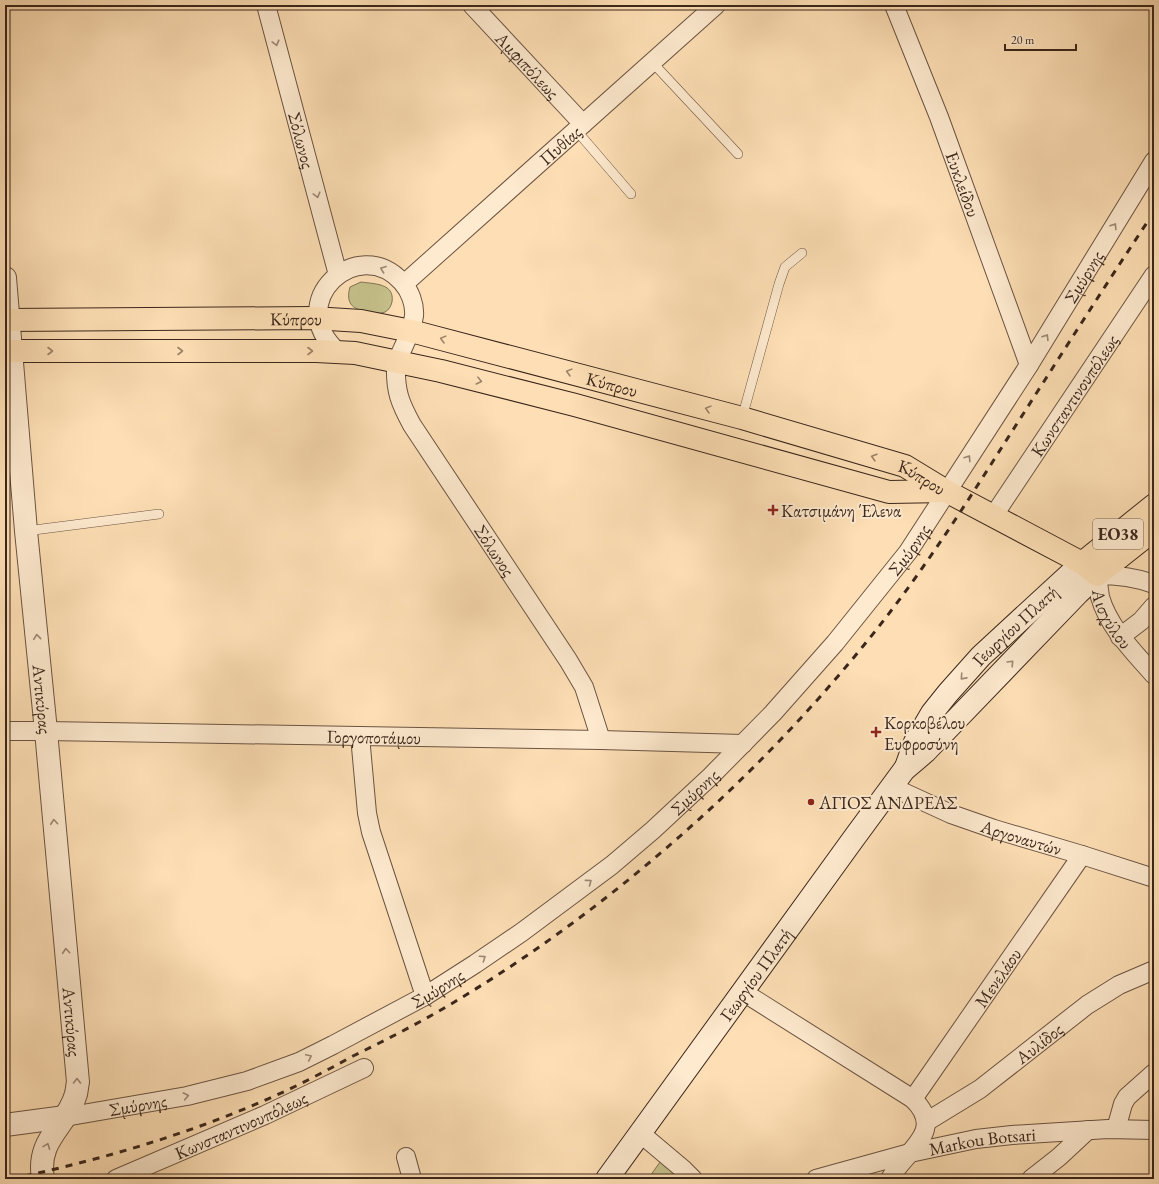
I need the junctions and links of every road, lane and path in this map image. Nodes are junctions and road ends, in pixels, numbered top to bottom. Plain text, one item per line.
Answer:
1 (266, 5) edge
2 (472, 5) edge
3 (716, 5) edge
4 (894, 5) edge
5 (652, 62) junction
6 (579, 127) junction
7 (738, 154) dead end
8 (1154, 161) edge
9 (631, 194) dead end
10 (802, 253) dead end
11 (338, 275) junction
12 (1154, 275) edge
13 (5, 278) edge
14 (404, 284) junction
15 (318, 318) junction
16 (7, 320) edge
17 (411, 330) junction
18 (8, 351) edge
19 (338, 352) junction
20 (397, 361) junction
21 (1029, 365) junction
22 (742, 418) junction
23 (946, 491) junction
24 (1154, 505) edge
25 (159, 514) dead end
26 (994, 515) junction
27 (1154, 530) edge
28 (26, 531) junction
29 (1090, 569) junction
30 (1154, 584) edge
31 (1154, 606) edge
32 (1120, 637) junction
33 (1154, 675) edge
34 (5, 731) edge
35 (46, 731) junction
36 (360, 736) junction
37 (601, 740) junction
38 (743, 744) junction
39 (898, 778) junction
40 (1082, 855) junction
41 (1154, 878) edge
42 (1154, 970) edge
43 (743, 992) junction
44 (425, 996) junction
45 (364, 1068) dead end
46 (1154, 1072) edge
47 (913, 1099) junction
48 (65, 1117) junction
49 (926, 1122) junction
50 (5, 1125) edge
51 (1116, 1129) junction
52 (1088, 1130) junction
53 (1154, 1130) edge
54 (640, 1133) junction
55 (910, 1153) junction
56 (406, 1157) dead end
57 (43, 1179) edge
58 (116, 1179) edge
59 (412, 1179) edge
60 (607, 1179) edge
61 (693, 1179) edge
62 (816, 1179) edge
63 (890, 1179) edge
64 (1031, 1179) edge

1 -> 11 street, Σόλωνος
2 - 6 street, Αμφιπόλεως
3 - 5 street, Πυθίας
4 - 21 street, Ευκλείδου
5 - 6 street, Πυθίας
5 - 7 lane
6 - 9 lane
6 - 14 street, Πυθίας
21 -> 8 street, Σμύρνης
10 - 22 lane
14 -> 11 street
11 - 15 street
12 - 26 street, Κωνσταντινουπόλεως
13 - 16 street, Αντικύρας
14 - 17 street
15 - 16 main road, Κύπρου
15 - 17 main road, Κύπρου
15 - 19 street
16 - 18 street, Αντικύρας
17 - 20 street
22 -> 17 main road, Κύπρου
18 -> 19 main road, Κύπρου
18 - 28 street, Αντικύρας
19 - 20 main road, Κύπρου
20 -> 23 main road, Κύπρου
20 - 37 street, Σόλωνος
23 -> 21 street, Σμύρνης
23 -> 22 main road, Κύπρου
23 - 26 main road
23 - 38 street, Σμύρνης
24 - 29 main road, Γεωργίου Πλατή / ΕΟ38
25 - 28 lane
26 - 29 main road
27 - 29 main road, Γεωργίου Πλατή / ΕΟ38
35 -> 28 street, Αντικύρας
29 - 30 street
29 - 32 street, Αισχύλου
29 - 39 street, Γεωργίου Πλατή / ΕΟ38
31 - 32 street
32 - 33 street, Αισχύλου
34 - 35 street, Γοργοποτάμου
35 - 36 street, Γοργοποτάμου
48 -> 35 street, Αντικύρας
36 - 37 street, Γοργοποτάμου
36 - 44 street
37 - 38 street, Γοργοποτάμου
44 -> 38 street, Σμύρνης
39 - 40 street, Αργοναυτών
39 - 43 street, Γεωργίου Πλατή / ΕΟ38
40 - 41 street, Αργοναυτών
40 - 47 street, Μενελάου
42 - 49 street, Αυλίδος
43 - 47 street
43 - 54 street, Γεωργίου Πλατή / ΕΟ38
48 -> 44 street, Σμύρνης
45 - 58 street, Κωνσταντινουπόλεως
46 - 51 street
47 - 49 street
48 - 50 street, Σμύρνης
57 -> 48 street, Αντικύρας
49 - 55 street
51 - 52 street, Markou Botsari
51 - 53 street, Markou Botsari
52 - 55 street, Markou Botsari
52 - 64 street
54 - 60 street, Γεωργίου Πλατή / ΕΟ38
54 - 61 street
55 - 62 street, Markou Botsari
55 - 63 street
56 - 59 street

